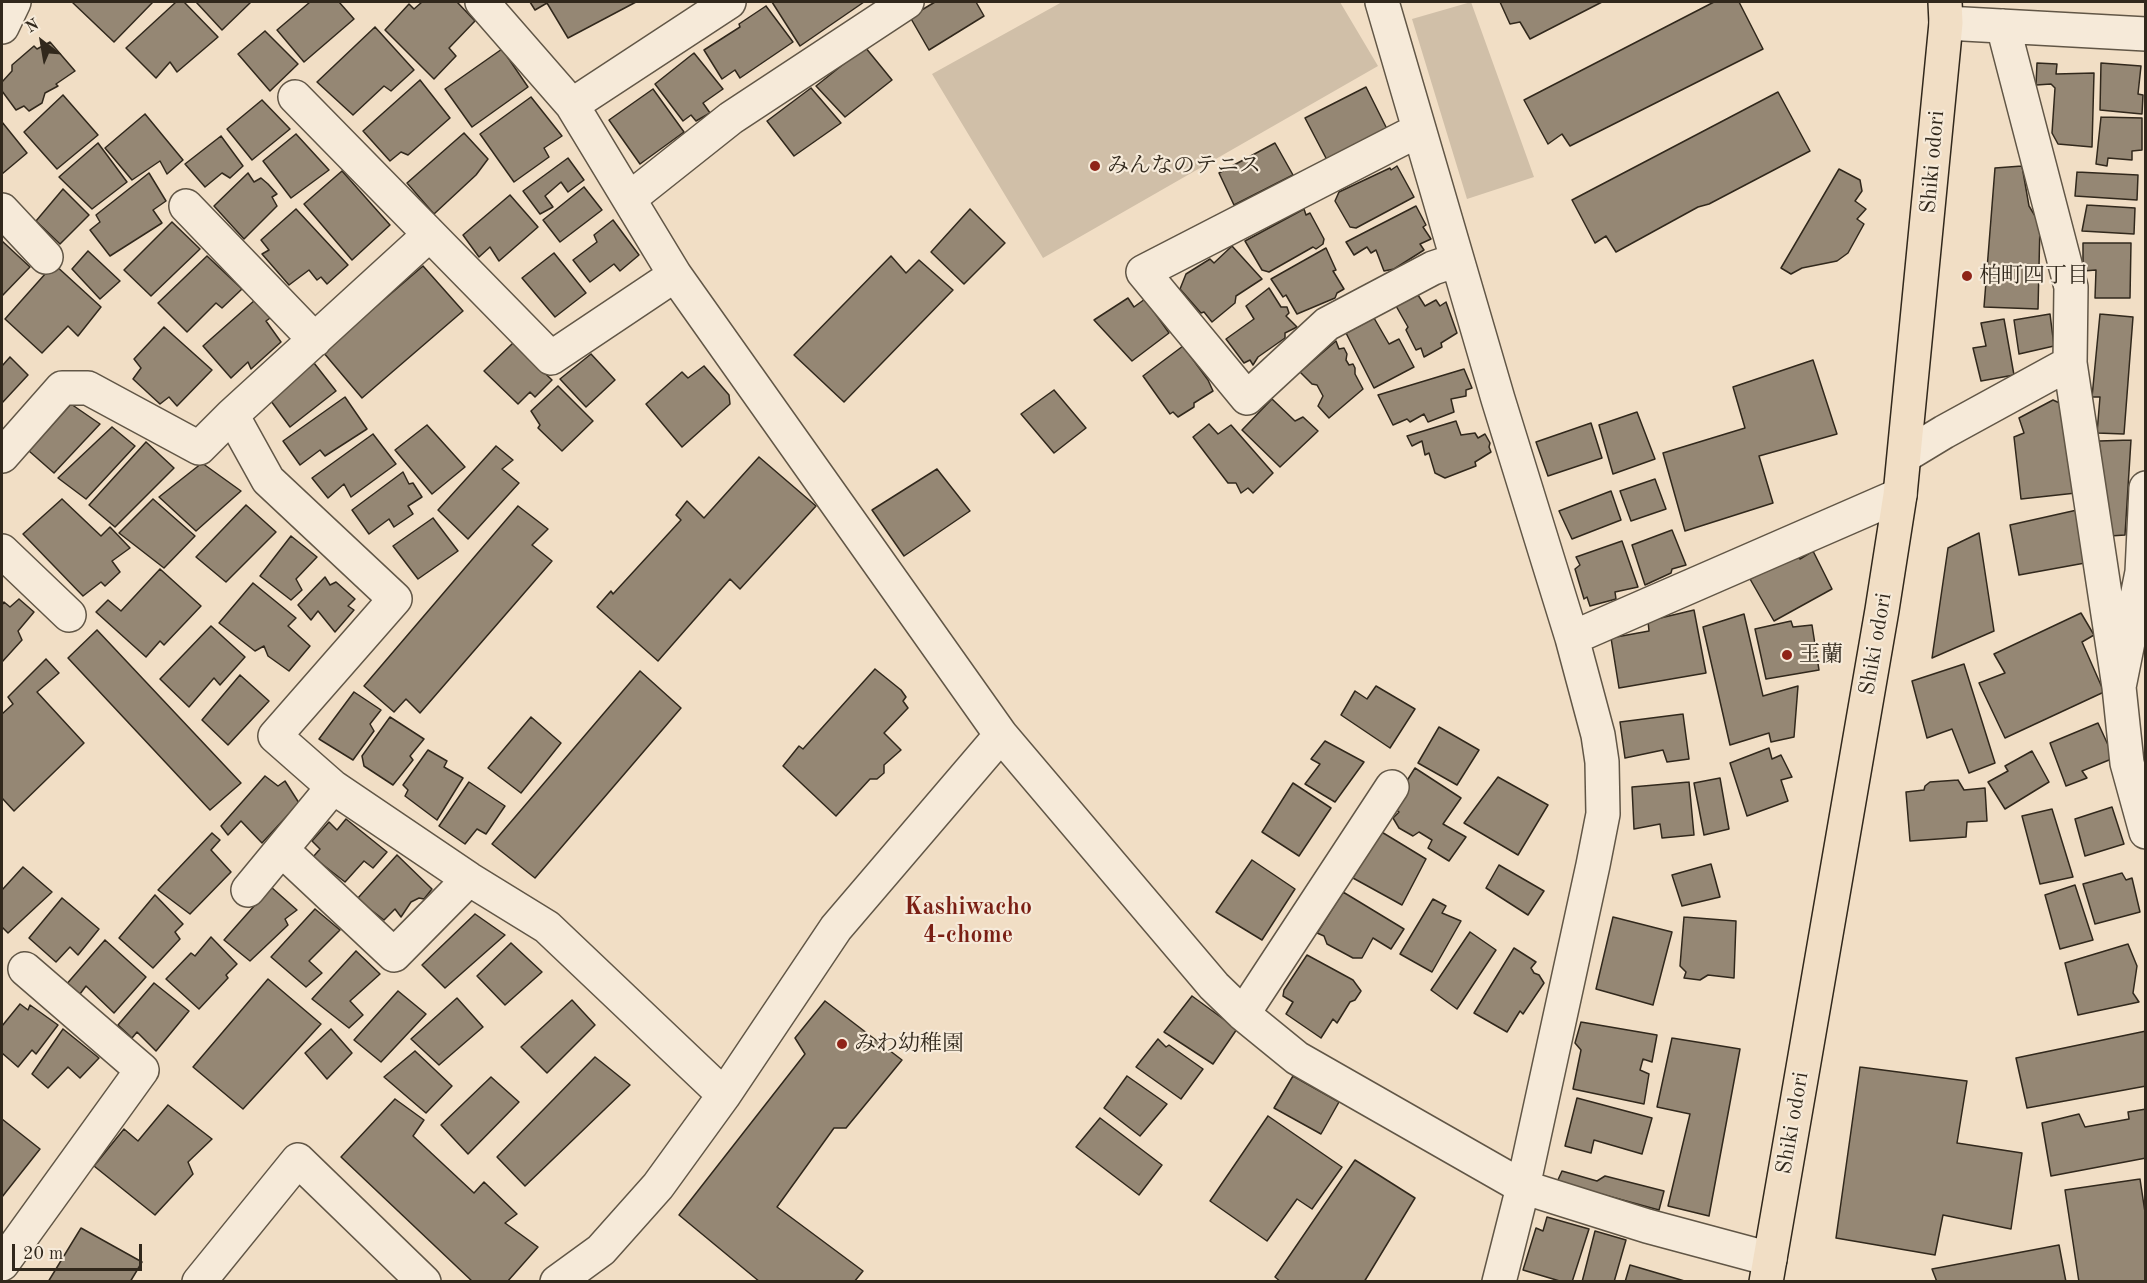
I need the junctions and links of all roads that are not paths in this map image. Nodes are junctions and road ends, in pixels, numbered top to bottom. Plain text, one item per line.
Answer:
1 (14, 2) edge
2 (482, 2) edge
3 (729, 2) edge
4 (907, 2) edge
5 (1382, 2) edge
6 (1946, 12) edge
7 (2003, 26) junction
8 (2, 27) edge
9 (2145, 34) edge
10 (295, 97) dead end
11 (572, 105) junction
12 (1419, 130) junction
13 (629, 199) junction
14 (186, 206) dead end
15 (2, 210) edge
16 (429, 235) junction
17 (46, 257) dead end
18 (1457, 260) junction
19 (675, 275) junction
20 (315, 340) junction
21 (2070, 363) junction
22 (232, 416) junction
23 (1906, 455) junction
24 (2, 456) edge
25 (2145, 488) edge
26 (1900, 495) junction
27 (2, 550) edge
28 (69, 615) dead end
29 (1572, 638) junction
30 (2119, 687) junction
31 (1000, 735) junction
32 (333, 787) junction
33 (1392, 787) dead end
34 (2145, 832) edge
35 (282, 850) junction
36 (469, 879) junction
37 (248, 890) dead end
38 (25, 969) dead end
39 (1244, 1014) junction
40 (724, 1095) junction
41 (1523, 1187) junction
42 (2, 1264) edge
43 (1768, 1270) edge
44 (199, 1281) edge
45 (424, 1281) edge
46 (557, 1281) edge
47 (1499, 1281) edge

1 - 8 street
2 - 11 street
3 - 11 street
4 - 13 street
5 - 12 street
6 - 7 street
6 - 23 main road, Shiki odori
7 - 9 street
7 - 21 street
10 - 16 street
11 - 13 street
12 - 18 street
12 - 18 street
13 - 19 street
14 - 20 street
15 - 17 street
16 - 19 street
16 - 20 street
18 - 29 street
19 - 31 street
20 - 22 street
21 - 23 street
21 - 30 street
22 - 24 street
22 - 32 street
23 - 26 main road, Shiki odori
25 - 30 street
26 - 29 street
26 - 43 main road, Shiki odori
27 - 28 street
29 - 41 street
30 - 34 street
31 - 39 street
31 - 40 street
32 - 35 street
32 - 36 street
33 - 39 street
35 - 36 street
35 - 37 street
36 - 40 street
38 - 42 street
39 - 41 street
40 - 46 street
41 - 43 street
41 - 47 street
44 - 45 street

